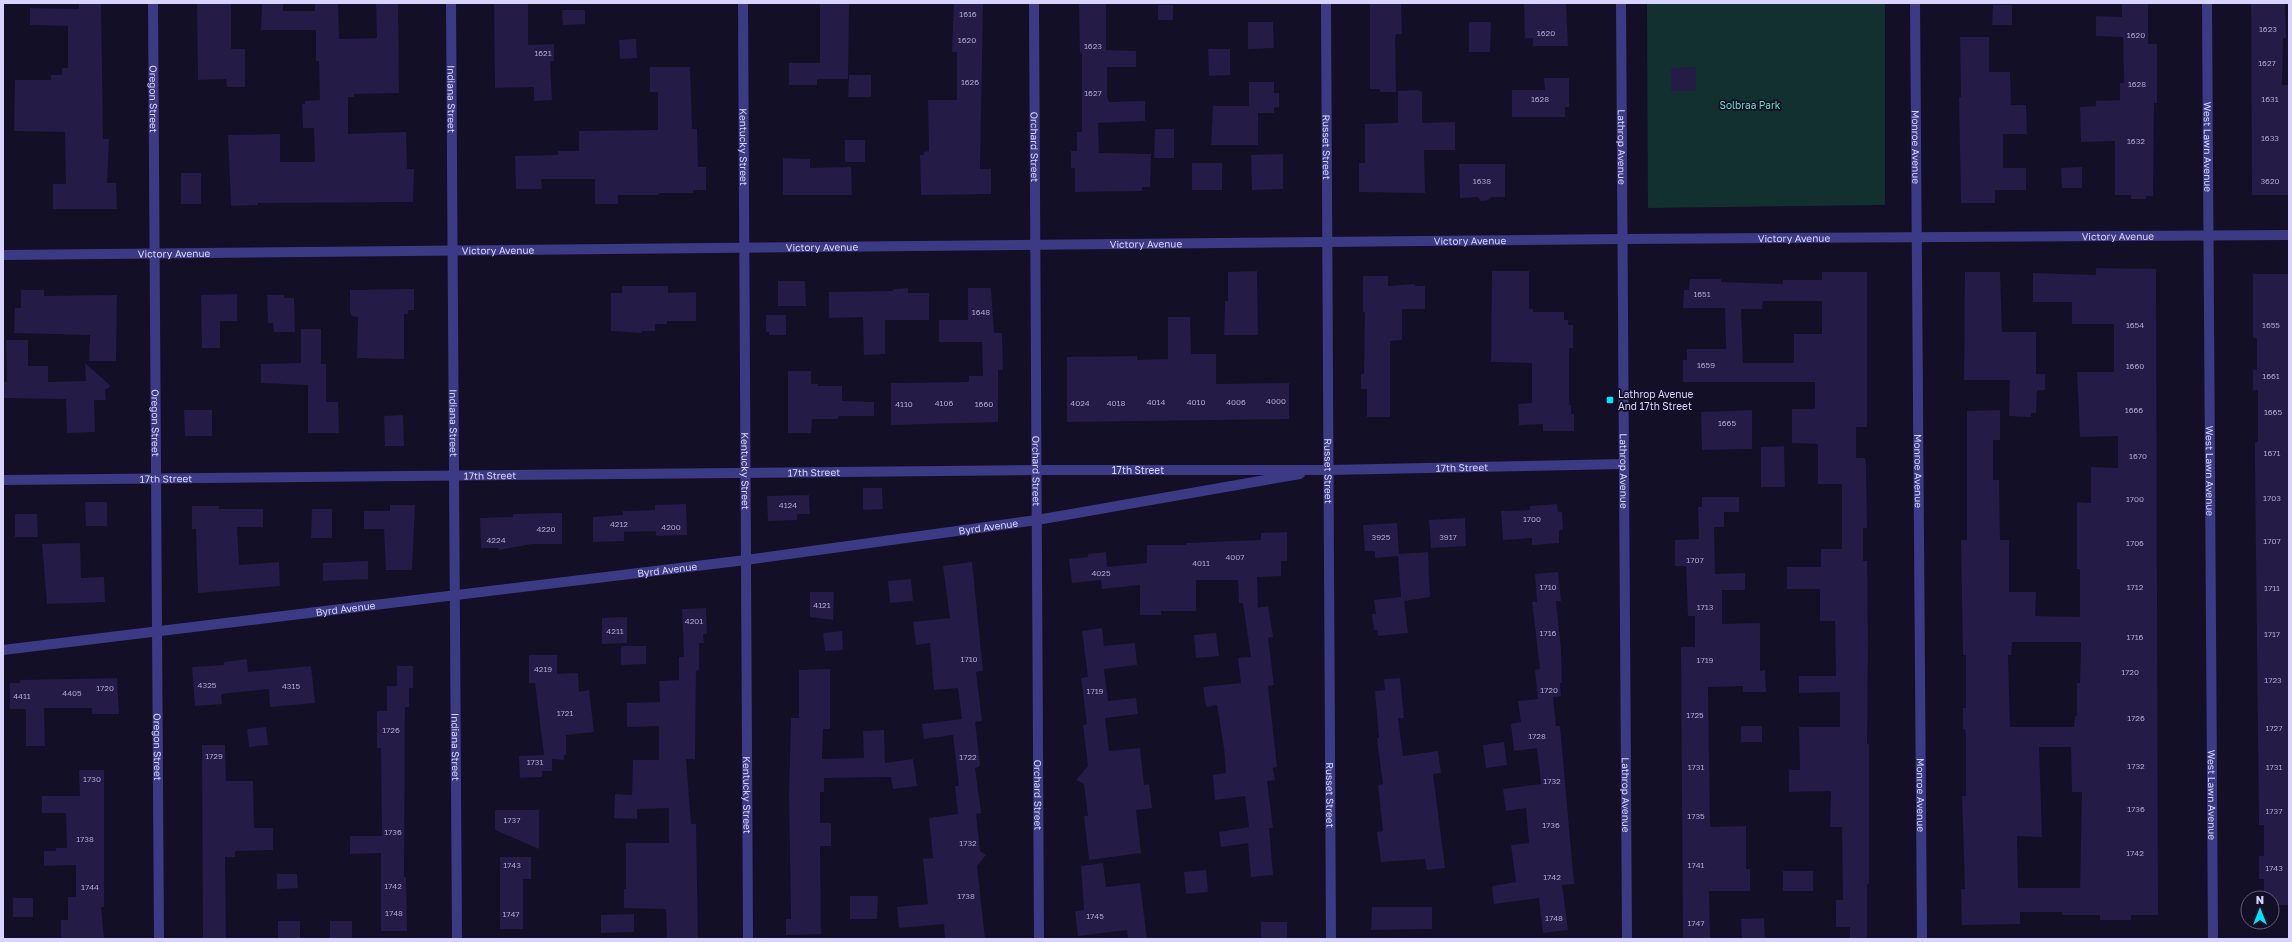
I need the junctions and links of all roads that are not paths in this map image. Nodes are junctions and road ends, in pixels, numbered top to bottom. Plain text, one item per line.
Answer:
1 (154, 3) edge
2 (451, 3) edge
3 (743, 3) edge
4 (1034, 3) edge
5 (1326, 3) edge
6 (1621, 3) edge
7 (1916, 3) edge
8 (2207, 3) edge
9 (2289, 235) edge
10 (2209, 236) junction
11 (1917, 237) junction
12 (1623, 239) junction
13 (1328, 242) junction
14 (1036, 245) junction
15 (745, 248) junction
16 (454, 250) junction
17 (156, 253) junction
18 (3, 255) edge
19 (1624, 464) junction
20 (1037, 470) junction
21 (1328, 470) junction
22 (746, 472) junction
23 (454, 475) junction
24 (157, 478) junction
25 (3, 480) edge
26 (1037, 520) junction
27 (746, 560) junction
28 (455, 596) junction
29 (158, 631) junction
30 (3, 650) edge
31 (159, 939) edge
32 (457, 939) edge
33 (748, 939) edge
34 (1040, 939) edge
35 (1331, 939) edge
36 (1627, 939) edge
37 (1922, 939) edge
38 (2213, 939) edge

1 - 17 street, Oregon Street
2 - 16 street, Indiana Street
3 - 15 street, Kentucky Street
4 - 14 street, Orchard Street
5 - 13 street, Russet Street
6 - 12 street, Lathrop Avenue
7 - 11 street, Monroe Avenue
8 - 10 street, West Lawn Avenue
9 - 10 street, Victory Avenue
10 - 11 street, Victory Avenue
10 - 38 street, West Lawn Avenue
11 - 12 street, Victory Avenue
11 - 37 street, Monroe Avenue
12 - 13 street, Victory Avenue
12 - 19 street, Lathrop Avenue
13 - 14 street, Victory Avenue
13 - 21 street, Russet Street
14 - 15 street, Victory Avenue
14 - 20 street, Orchard Street
15 - 16 street, Victory Avenue
15 - 22 street, Kentucky Street
16 - 17 street, Victory Avenue
16 - 23 street, Indiana Street
17 - 18 street, Victory Avenue
17 - 24 street, Oregon Street
19 - 21 street, 17th Street
19 - 36 street, Lathrop Avenue
20 - 21 street, 17th Street
20 - 22 street, 17th Street
20 - 26 street, Orchard Street
21 - 26 street, Byrd Avenue
21 - 35 street, Russet Street
22 - 23 street, 17th Street
22 - 27 street, Kentucky Street
23 - 24 street, 17th Street
23 - 28 street, Indiana Street
24 - 25 street, 17th Street
24 - 29 street, Oregon Street
26 - 27 street, Byrd Avenue
26 - 34 street, Orchard Street
27 - 28 street, Byrd Avenue
27 - 33 street, Kentucky Street
28 - 29 street, Byrd Avenue
28 - 32 street, Indiana Street
29 - 30 street, Byrd Avenue
29 - 31 street, Oregon Street

